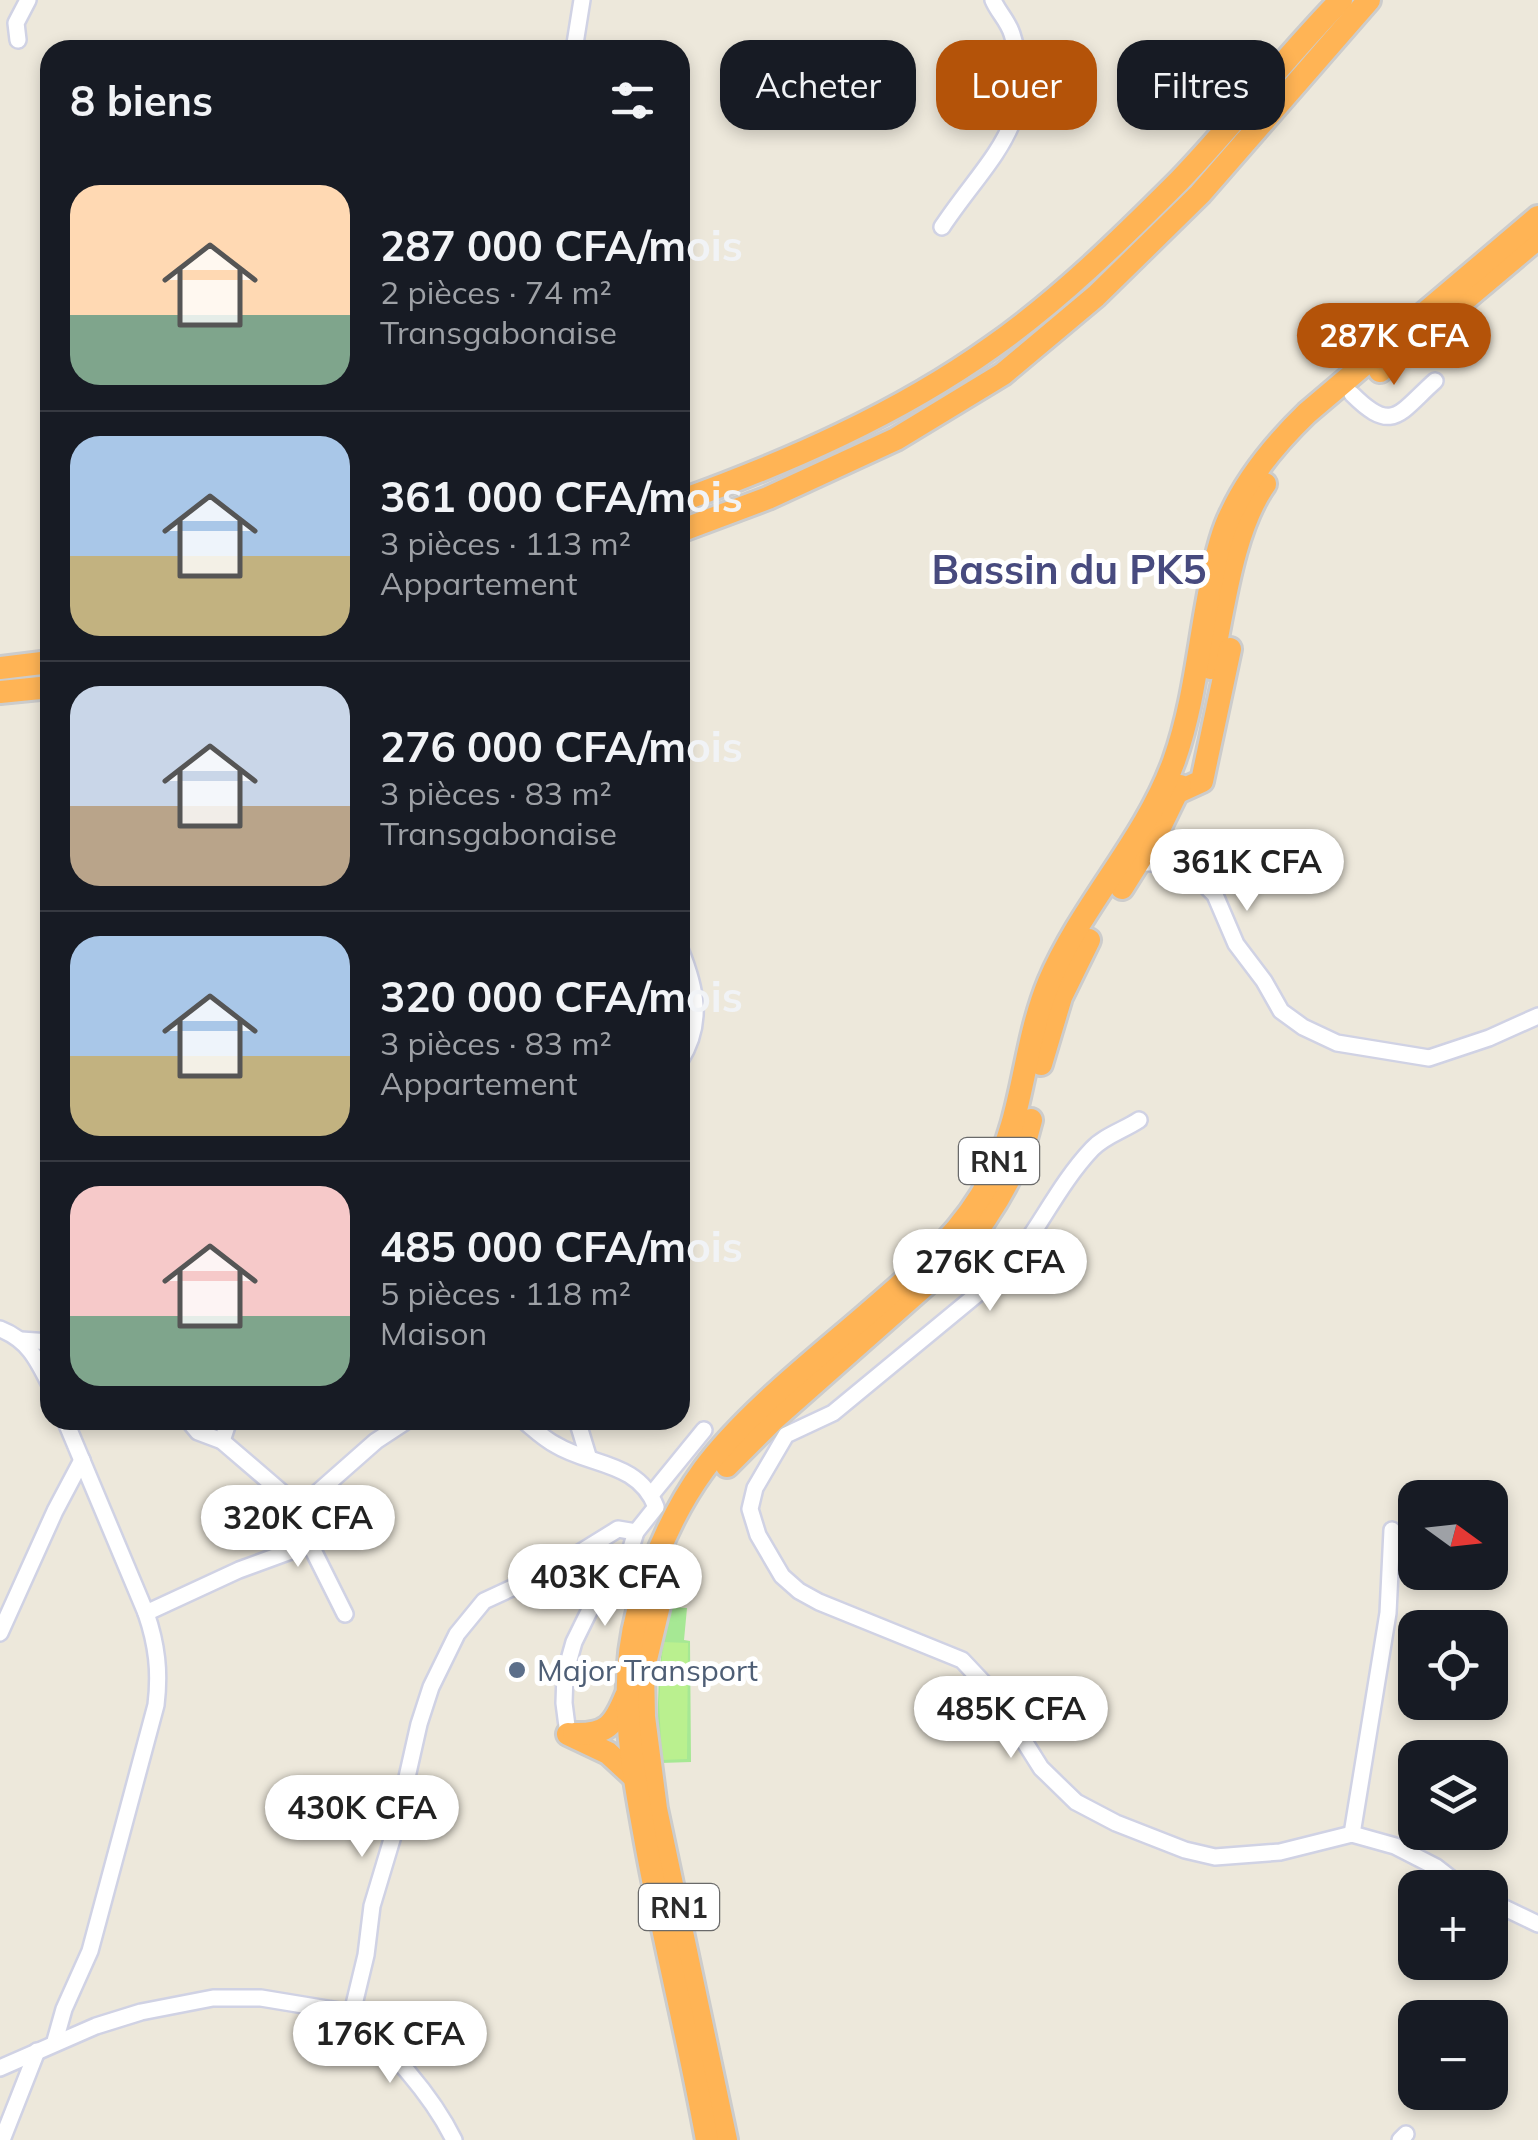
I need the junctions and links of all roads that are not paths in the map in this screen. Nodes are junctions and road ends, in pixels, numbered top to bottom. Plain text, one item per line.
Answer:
1 (28, 0) edge
2 (582, 0) edge
3 (993, 0) edge
4 (1329, 0) edge
5 (1341, 0) edge
6 (1370, 0) edge
7 (1389, 0) edge
8 (1311, 30) junction
9 (18, 40) dead end
10 (576, 40) edge
11 (1299, 82) junction
12 (1538, 218) edge
13 (942, 227) dead end
14 (1538, 238) edge
15 (1435, 381) dead end
16 (1352, 394) junction
17 (690, 498) edge
18 (690, 527) edge
19 (40, 663) edge
20 (0, 668) edge
21 (40, 688) edge
22 (0, 692) edge
23 (1138, 863) junction
24 (690, 973) edge
25 (1538, 1016) edge
26 (690, 1042) edge
27 (1139, 1120) dead end
28 (0, 1329) edge
29 (22, 1340) junction
30 (40, 1341) edge
31 (40, 1365) edge
32 (780, 1427) junction
33 (69, 1430) edge
34 (196, 1430) edge
35 (226, 1430) edge
36 (393, 1430) edge
37 (537, 1430) edge
38 (579, 1430) edge
39 (704, 1430) dead end
40 (222, 1441) junction
41 (588, 1456) junction
42 (82, 1460) junction
43 (651, 1494) junction
44 (300, 1508) junction
45 (1392, 1530) dead end
46 (636, 1532) junction
47 (310, 1544) junction
48 (146, 1613) junction
49 (345, 1614) dead end
50 (0, 1634) edge
51 (626, 1696) junction
52 (568, 1734) junction
53 (634, 1777) junction
54 (1352, 1834) junction
55 (1440, 1870) edge
56 (1508, 1910) edge
57 (1538, 1924) edge
58 (352, 2014) junction
59 (55, 2041) junction
60 (37, 2051) junction
61 (0, 2068) edge
62 (2, 2140) edge
63 (454, 2140) edge
64 (706, 2140) edge
65 (726, 2140) edge

1 - 9 street
2 - 10 street
3 - 13 street
4 - 8 highway
5 - 8 highway
6 - 11 highway
7 - 11 highway
8 - 17 highway
11 - 18 highway
12 - 51 highway, RN1
14 - 16 highway, RN1
15 - 16 street
16 - 23 highway, RN1
19 - 20 highway
21 - 22 highway
23 - 25 street
23 - 32 highway, RN1
24 - 26 street
27 - 32 street
28 - 29 street
29 - 30 street
29 - 31 street
32 - 54 street
32 - 65 highway, RN1
33 - 42 street
34 - 40 street
35 - 40 street
36 - 44 street
37 - 41 street
38 - 41 street
39 - 43 street
40 - 44 street
41 - 43 street
42 - 48 street
42 - 50 street
43 - 46 street
44 - 47 street
45 - 54 street
46 - 52 street
46 - 58 street
47 - 48 street
47 - 49 street
48 - 59 street
51 - 52 highway
51 - 53 highway, RN1
52 - 53 highway
53 - 64 highway, RN1
54 - 55 street
56 - 57 street
58 - 59 street
58 - 63 street
59 - 60 street
60 - 61 street
60 - 62 street

